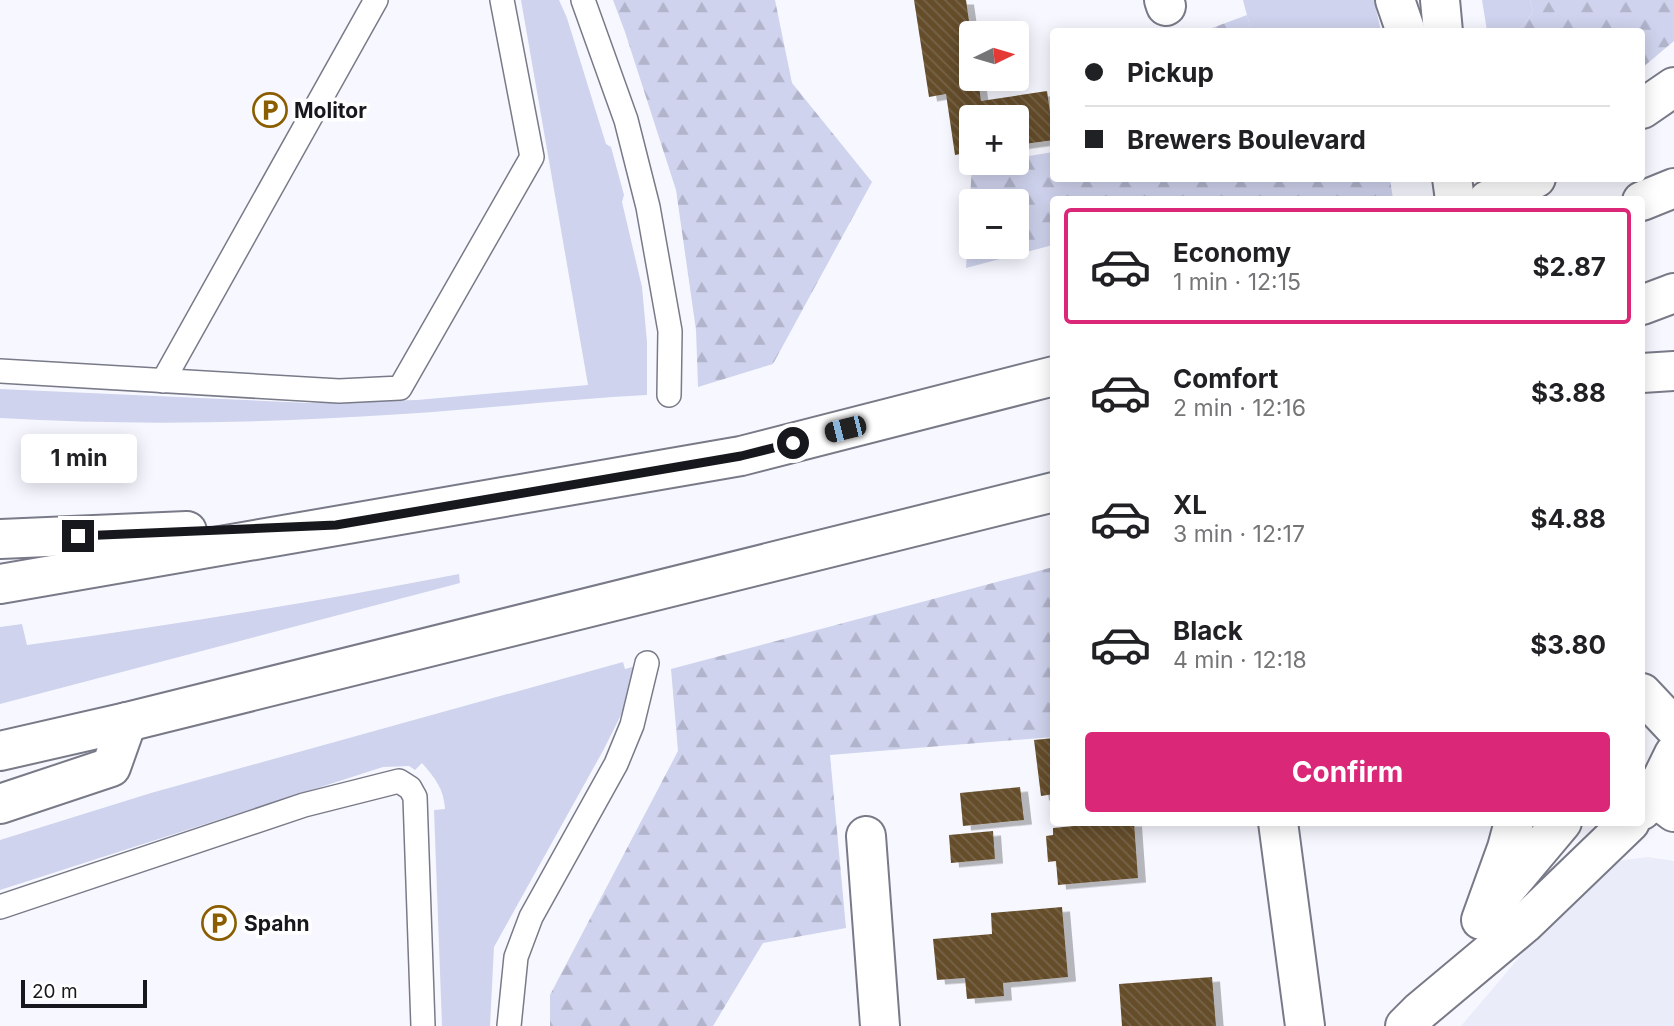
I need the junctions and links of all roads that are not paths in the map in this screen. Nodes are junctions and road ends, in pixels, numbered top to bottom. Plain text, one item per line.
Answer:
1 (376, 0) edge
2 (502, 0) edge
3 (583, 0) edge
4 (1395, 0) edge
5 (1440, 0) edge
6 (1405, 28) edge
7 (1443, 28) edge
8 (1674, 87) edge
9 (1645, 108) edge
10 (1527, 182) edge
11 (1674, 188) edge
12 (1497, 196) edge
13 (1645, 200) edge
14 (1674, 293) edge
15 (1645, 304) edge
16 (0, 371) edge
17 (1674, 371) edge
18 (1645, 373) edge
19 (1050, 377) edge
20 (163, 381) junction
21 (669, 395) dead end
22 (1050, 493) edge
23 (336, 525) junction
24 (0, 539) edge
25 (0, 584) edge
26 (647, 663) dead end
27 (1645, 696) edge
28 (127, 722) junction
29 (1674, 727) edge
30 (1674, 740) edge
31 (0, 751) edge
32 (1645, 754) edge
33 (1674, 754) edge
34 (0, 804) edge
35 (1648, 806) edge
36 (1279, 826) edge
37 (1513, 826) edge
38 (1559, 826) edge
39 (1627, 826) edge
40 (866, 836) dead end
41 (0, 907) edge
42 (1480, 920) junction
43 (1412, 1019) edge
44 (423, 1026) edge
45 (509, 1026) edge
46 (880, 1026) edge
47 (1305, 1026) edge

1 - 20 lane
2 - 20 lane
3 - 21 lane
4 - 6 main road
5 - 7 main road
8 - 9 main road
10 - 12 main road
11 - 13 main road
14 - 15 main road
16 - 20 lane
17 - 18 main road
19 - 23 main road
22 - 28 main road
23 - 24 main road
23 - 25 main road
26 - 45 lane
27 - 29 main road
28 - 31 main road
28 - 34 main road
30 - 32 main road
33 - 35 main road
36 - 47 main road
37 - 42 main road
38 - 42 main road
39 - 43 main road
40 - 46 main road
41 - 44 lane
42 - 43 main road

